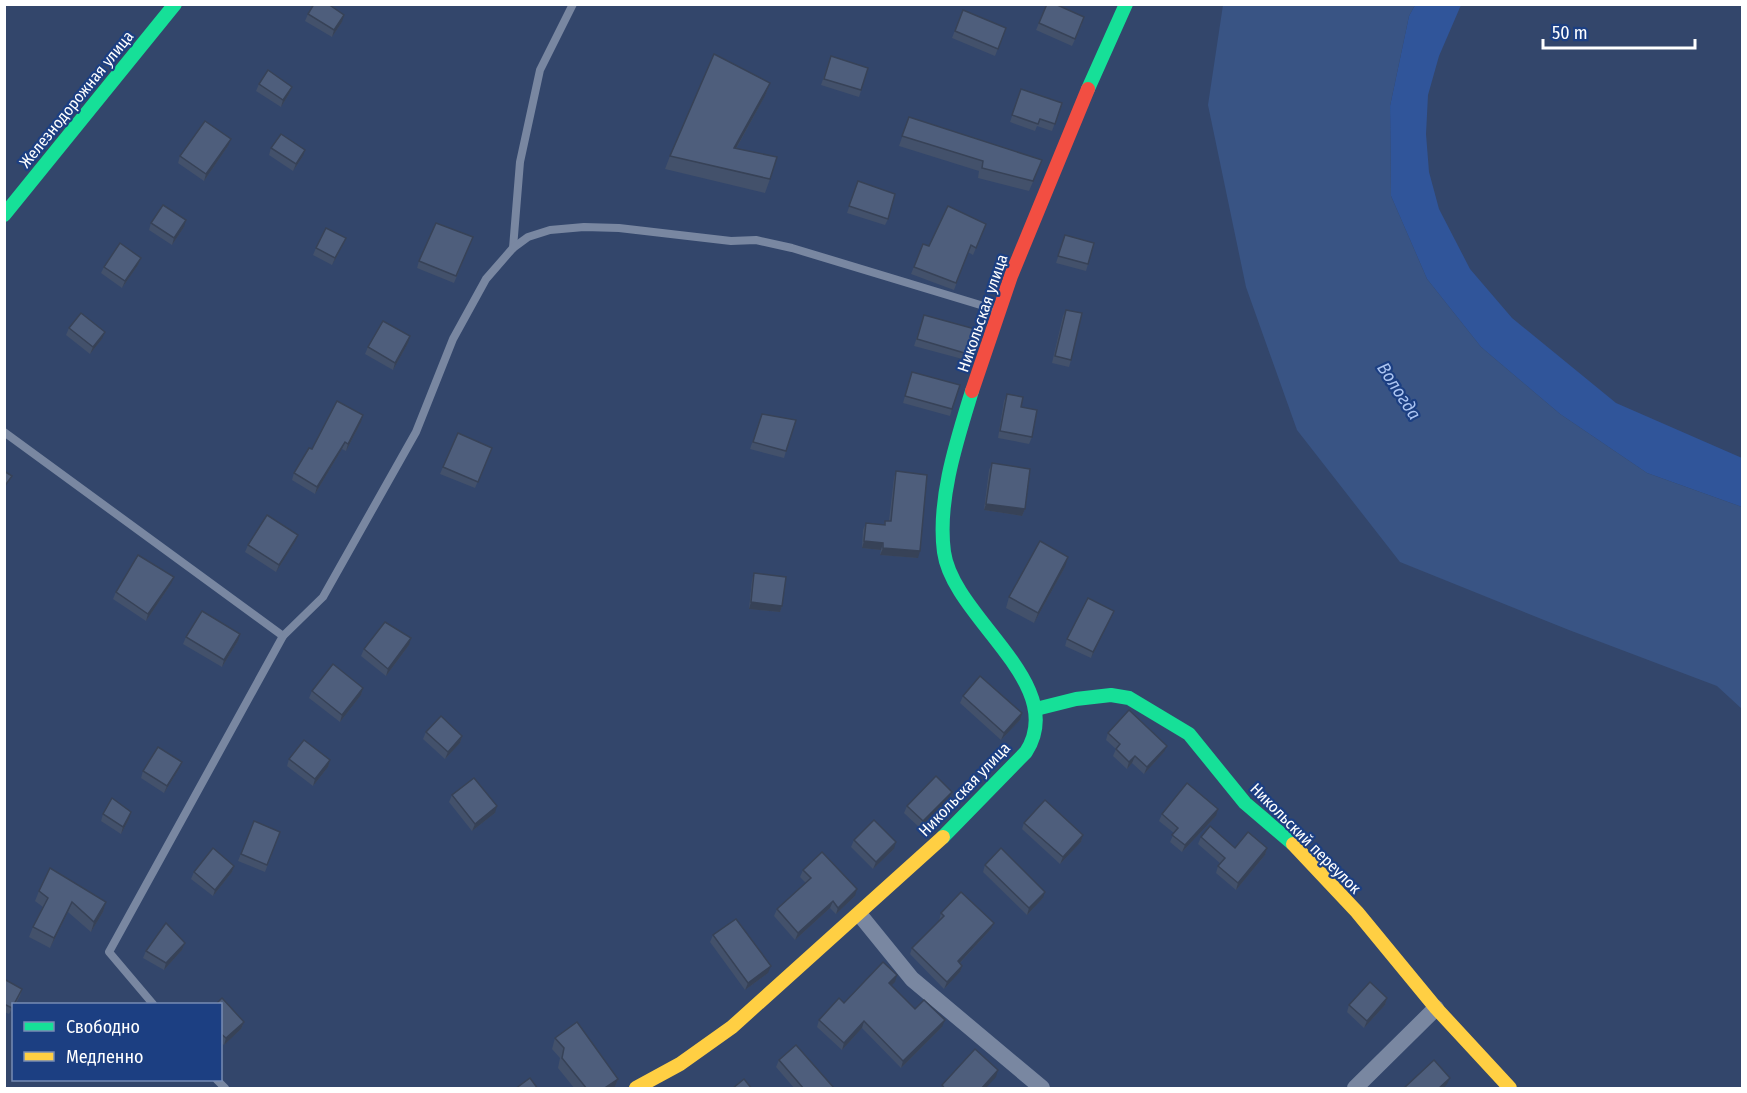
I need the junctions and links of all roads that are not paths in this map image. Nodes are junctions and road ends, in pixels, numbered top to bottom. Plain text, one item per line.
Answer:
1 (175, 4) edge
2 (573, 4) edge
3 (1126, 4) edge
4 (4, 215) edge
5 (513, 248) junction
6 (997, 310) junction
7 (4, 432) edge
8 (283, 636) junction
9 (1036, 709) junction
10 (860, 915) junction
11 (151, 1003) edge
12 (1436, 1008) junction
13 (636, 1089) edge
14 (1042, 1089) edge
15 (1354, 1089) edge
16 (1510, 1089) edge

1 - 4 street, Железнодорожная улица
2 - 5 lane
3 - 6 street, Никольская улица
5 - 6 lane
5 - 8 lane
6 - 9 street, Никольская улица
7 - 8 lane
8 - 11 lane
9 - 10 street, Никольская улица
9 - 12 street, Никольский переулок
10 - 13 street, Никольская улица
10 - 14 street
12 - 15 street
12 - 16 street, Никольский переулок

